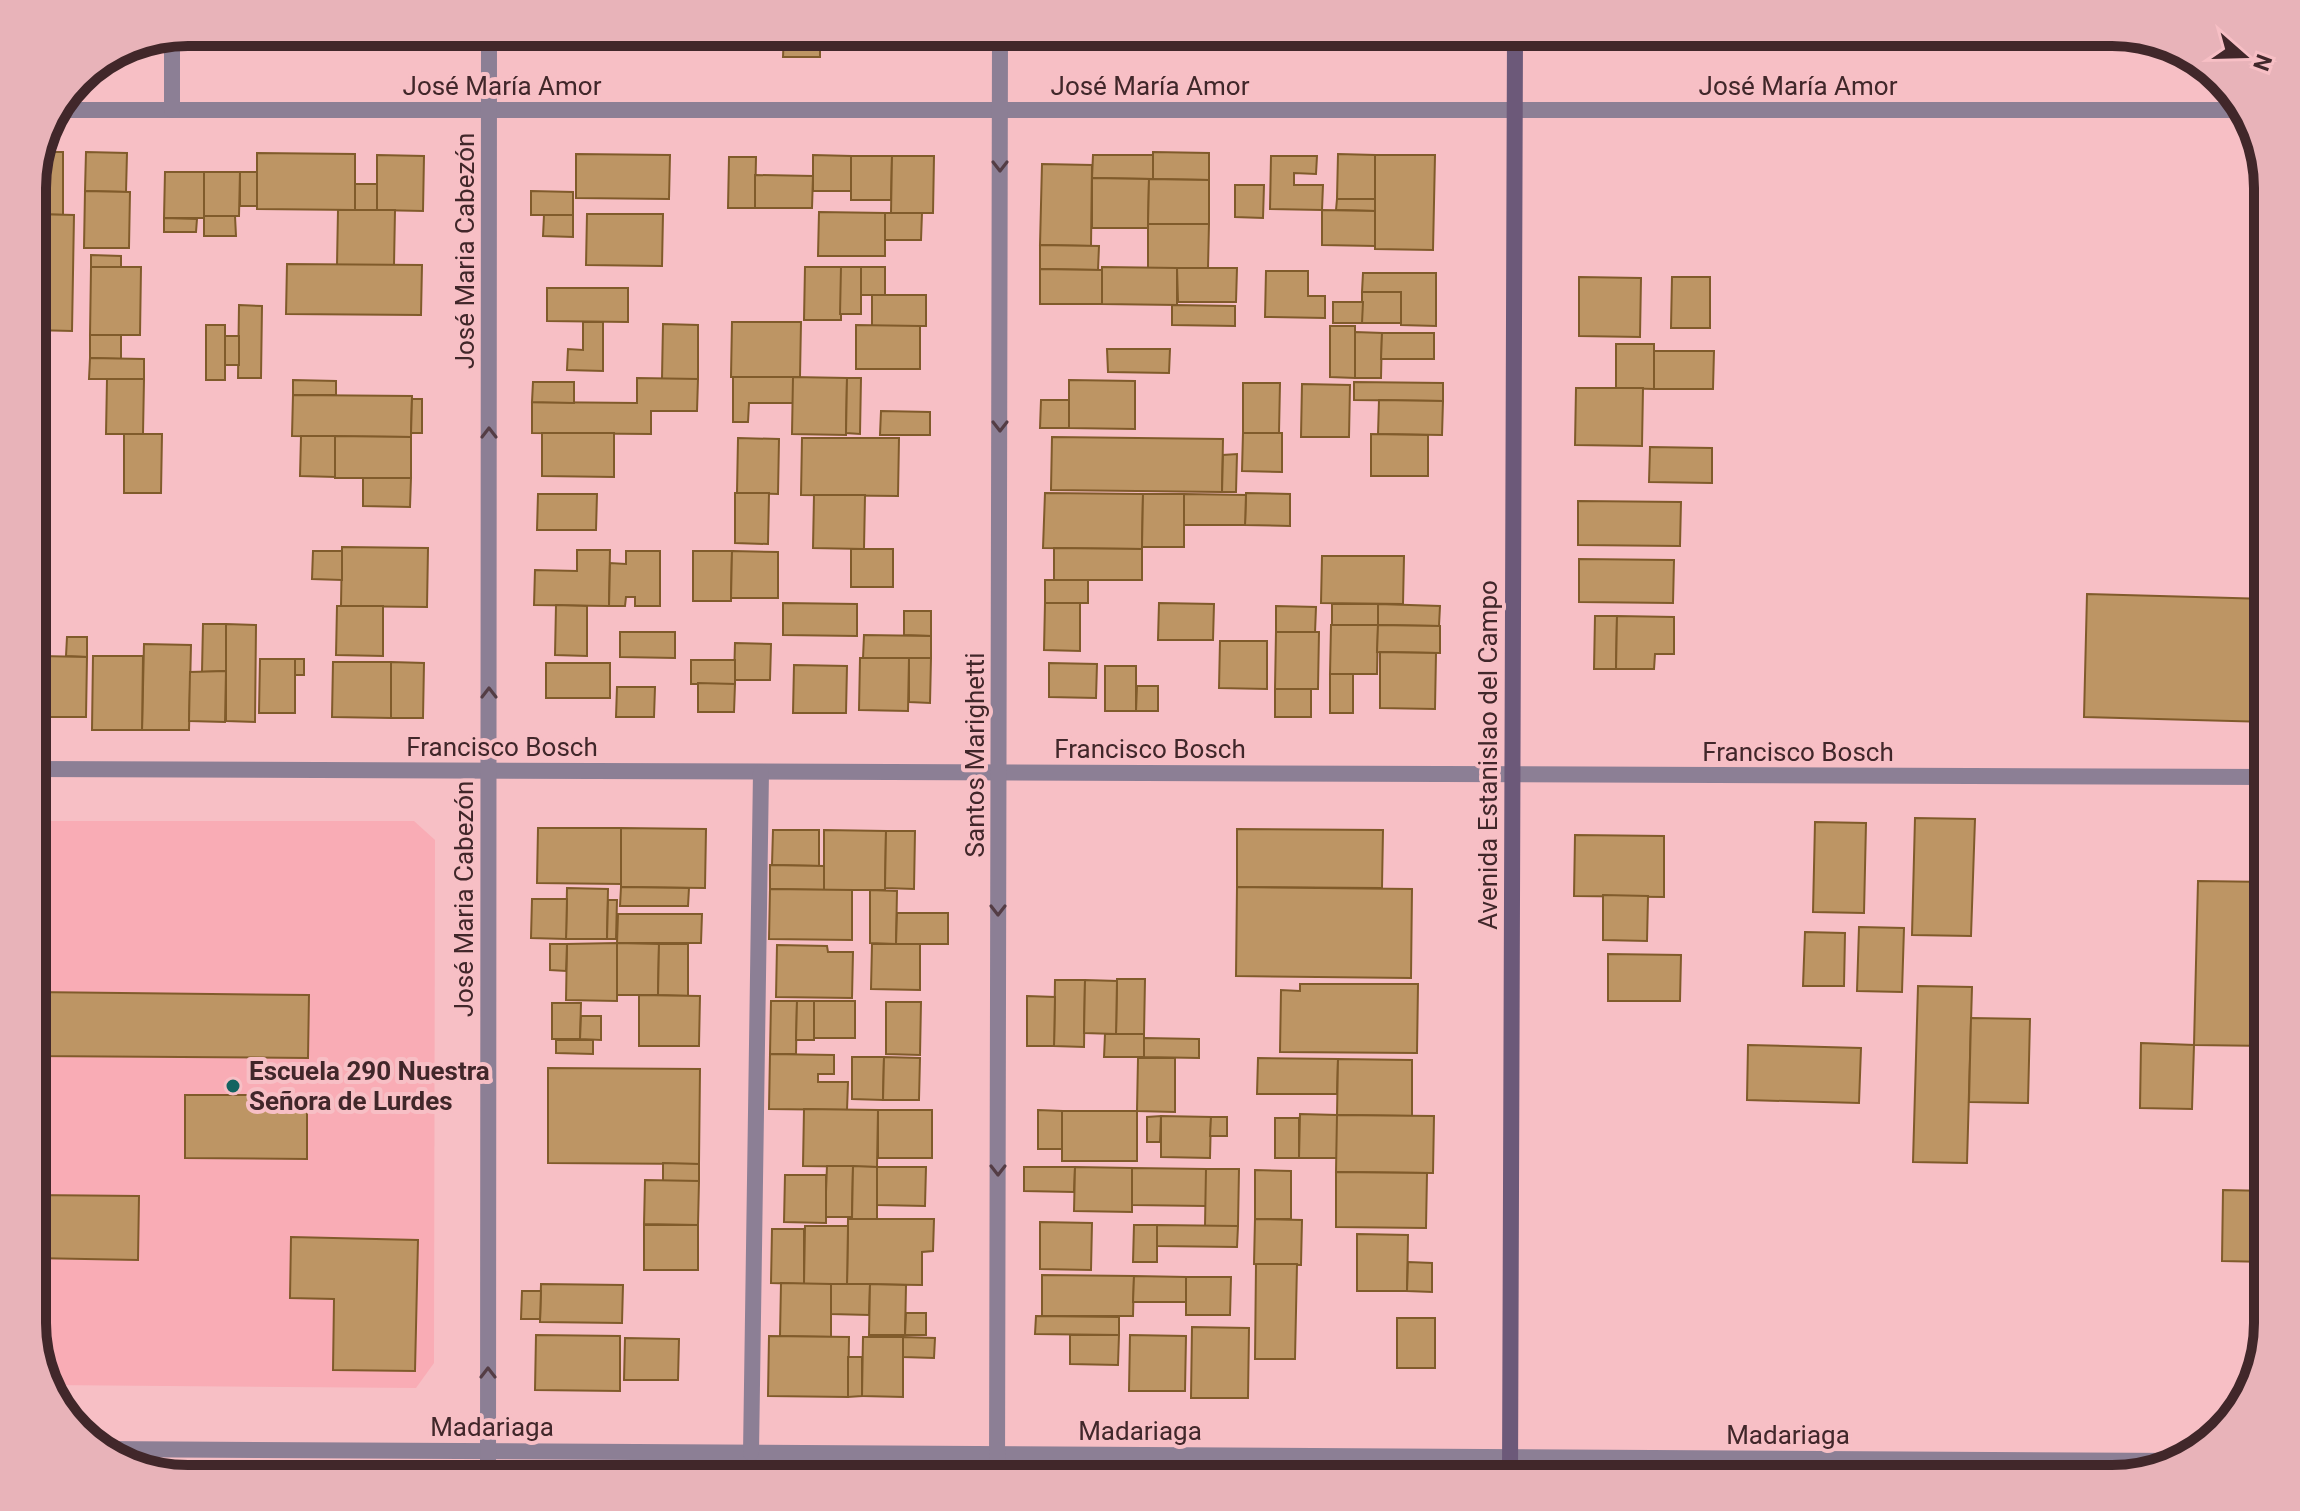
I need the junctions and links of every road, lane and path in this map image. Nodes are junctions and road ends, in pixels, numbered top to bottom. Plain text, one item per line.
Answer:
1 (489, 46) edge
2 (1000, 46) edge
3 (1515, 46) edge
4 (172, 47) edge
5 (69, 110) edge
6 (172, 110) junction
7 (489, 110) junction
8 (1000, 110) junction
9 (1515, 110) junction
10 (2231, 110) edge
11 (46, 769) edge
12 (488, 771) junction
13 (761, 772) junction
14 (999, 773) junction
15 (1512, 774) junction
16 (2254, 777) edge
17 (123, 1449) edge
18 (488, 1451) junction
19 (751, 1453) junction
20 (997, 1454) junction
21 (1510, 1457) junction
22 (488, 1465) edge
23 (997, 1465) edge
24 (1510, 1465) edge
25 (1883, 1465) edge

1 - 7 street, José Maria Cabezón
2 - 8 street, Santos Marighetti
3 - 9 main road, Avenida Estanislao del Campo
4 - 6 street
5 - 6 street, José María Amor
6 - 7 street, José María Amor
7 - 8 street, José María Amor
12 -> 7 street, José Maria Cabezón
8 - 9 street, José María Amor
8 -> 14 street, Santos Marighetti
9 - 10 street, José María Amor
9 - 15 main road, Avenida Estanislao del Campo
11 - 12 street, Francisco Bosch
12 - 13 street, Francisco Bosch
18 -> 12 street, José Maria Cabezón
13 - 14 street, Francisco Bosch
13 - 19 street
14 - 15 street, Francisco Bosch
14 -> 20 street, Santos Marighetti
15 - 16 street, Francisco Bosch
15 - 21 main road, Avenida Estanislao del Campo
17 - 18 street, Madariaga
18 - 19 street, Madariaga
18 - 22 street, José Maria Cabezón
19 - 20 street, Madariaga
20 - 21 street, Madariaga
20 - 23 street, Santos Marighetti
21 - 24 main road, Avenida Estanislao del Campo
21 - 25 street, Madariaga

